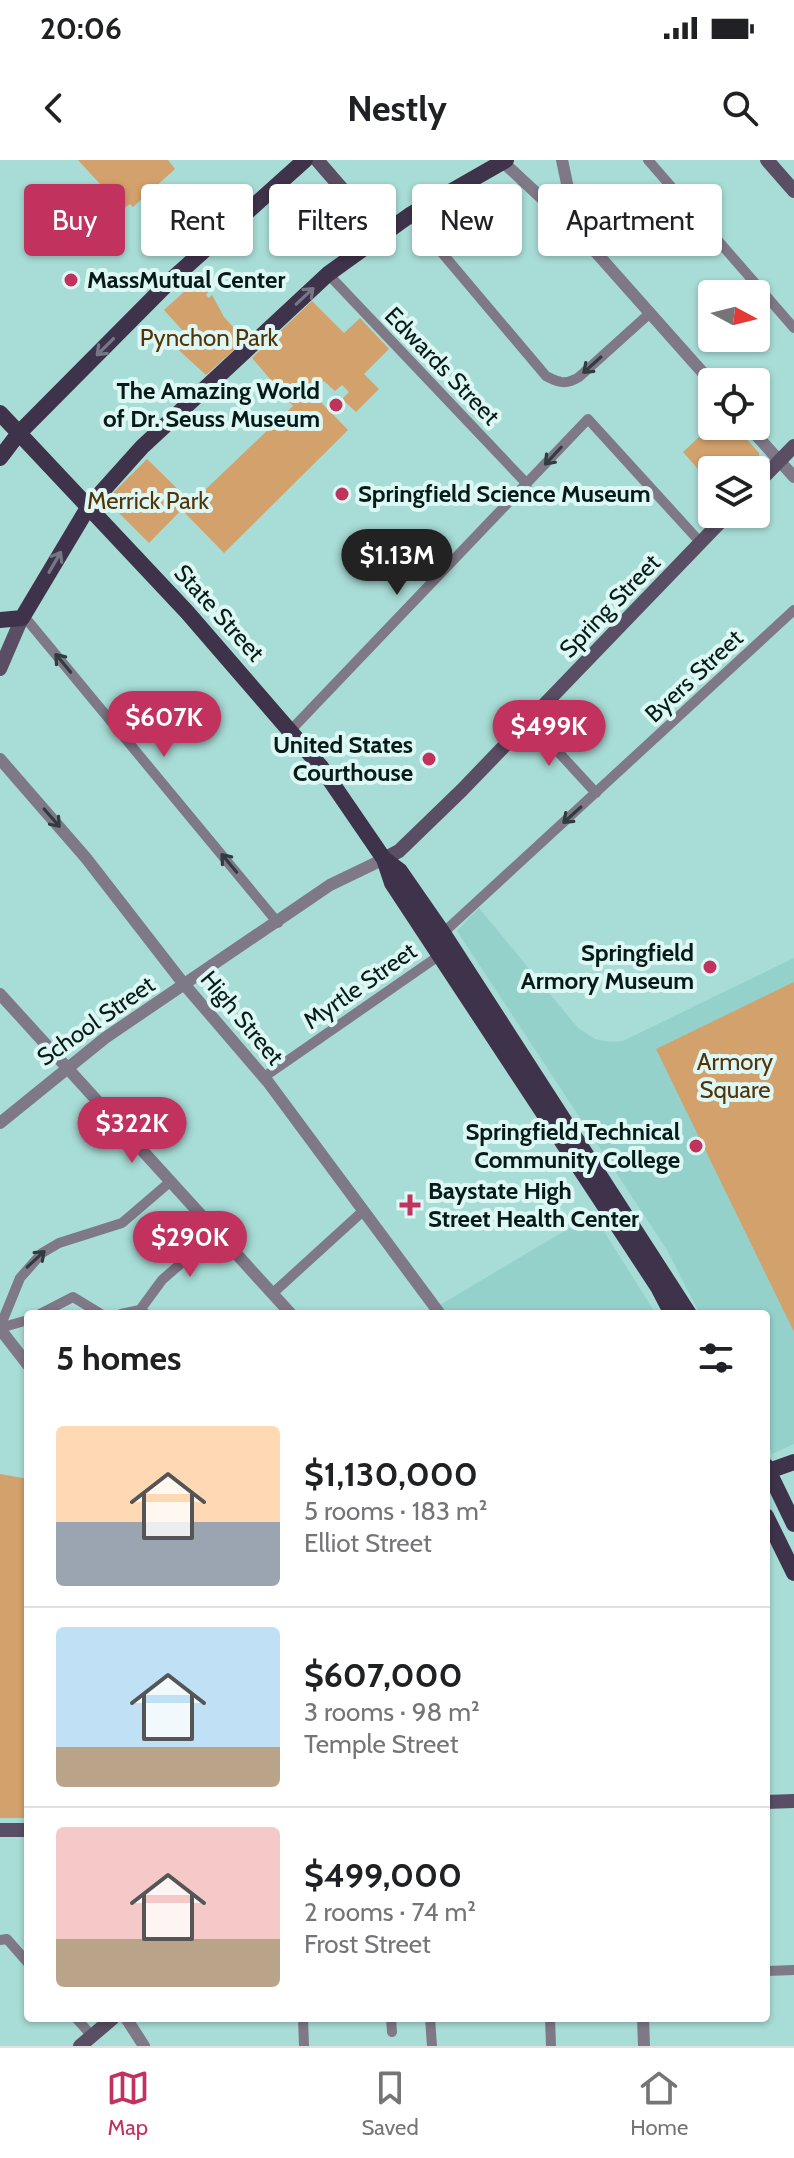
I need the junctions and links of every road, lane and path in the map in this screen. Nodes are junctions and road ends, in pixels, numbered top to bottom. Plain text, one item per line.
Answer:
1 (305, 160) edge
2 (317, 160) edge
3 (562, 160) edge
4 (648, 160) edge
5 (767, 160) edge
6 (504, 161) edge
7 (338, 184) edge
8 (567, 184) edge
9 (794, 191) edge
10 (538, 194) edge
11 (410, 215) junction
12 (396, 225) edge
13 (353, 256) edge
14 (599, 256) edge
15 (328, 274) junction
16 (650, 313) junction
17 (794, 328) edge
18 (699, 368) edge
19 (0, 413) edge
20 (19, 433) junction
21 (760, 440) edge
22 (794, 446) edge
23 (0, 458) edge
24 (779, 461) junction
25 (770, 470) edge
26 (794, 477) edge
27 (527, 484) junction
28 (89, 506) junction
29 (715, 528) edge
30 (701, 543) junction
31 (794, 610) edge
32 (23, 617) junction
33 (0, 620) edge
34 (0, 669) edge
35 (528, 719) junction
36 (290, 731) junction
37 (0, 759) edge
38 (596, 793) junction
39 (384, 859) junction
40 (278, 923) junction
41 (443, 933) junction
42 (440, 955) junction
43 (186, 985) junction
44 (0, 994) edge
45 (67, 1067) junction
46 (264, 1077) junction
47 (0, 1123) edge
48 (171, 1181) junction
49 (362, 1212) junction
50 (218, 1231) junction
51 (273, 1293) junction
52 (48, 1310) edge
53 (94, 1310) edge
54 (144, 1310) edge
55 (288, 1310) edge
56 (437, 1310) edge
57 (670, 1310) edge
58 (686, 1310) edge
59 (24, 1321) edge
60 (0, 1328) edge
61 (24, 1360) edge
62 (794, 1462) edge
63 (770, 1469) edge
64 (770, 1476) edge
65 (770, 1524) edge
66 (794, 1524) edge
67 (794, 1573) edge
68 (794, 1801) edge
69 (770, 1802) edge
70 (0, 1830) edge
71 (24, 1830) edge
72 (0, 1940) edge
73 (24, 1958) edge
74 (794, 1970) edge
75 (770, 1971) edge
76 (78, 2022) edge
77 (108, 2022) edge
78 (129, 2022) edge
79 (303, 2022) edge
80 (391, 2022) edge
81 (430, 2022) edge
82 (550, 2022) edge
83 (643, 2022) edge
84 (392, 2032) dead end
85 (86, 2041) edge
86 (144, 2046) edge
87 (304, 2046) edge
88 (432, 2046) edge
89 (551, 2046) edge
90 (644, 2046) edge

1 -> 20 main road
2 - 7 main road
3 - 8 street
4 - 17 street
5 - 9 main road
6 - 10 street
6 - 11 main road
11 - 12 main road
16 -> 11 street
13 - 15 main road
14 - 16 street
15 - 27 street, Edwards Street
28 -> 15 main road
16 - 18 street
19 - 20 main road, State Street
20 - 23 main road
20 - 28 main road, State Street
21 - 24 street
22 - 24 main road
24 - 25 main road
24 - 26 street
30 -> 27 street
27 - 36 street
32 -> 28 main road
28 - 36 main road, State Street
29 - 30 main road, Spring Street
30 - 35 main road, Spring Street
31 - 38 street, Byers Street
32 - 33 main road
32 - 34 main road
40 -> 32 street
35 - 38 street
35 - 39 main road, Spring Street
36 - 39 main road, State Street
37 -> 43 street, High Street
38 -> 41 street, Byers Street
39 - 40 street, School Street
39 - 41 main road, State Street
39 - 42 main road, State Street
40 - 43 street, School Street
41 - 58 main road, State Street
42 - 46 street, Myrtle Street
42 - 57 main road, State Street
43 - 45 street, School Street
43 - 46 street, High Street
44 - 45 street
45 - 47 street, School Street
45 - 48 street
46 - 49 street, High Street
48 - 50 street
60 -> 48 street
49 - 51 street
49 - 56 street, High Street
50 - 51 street
50 - 54 street
51 - 55 street
52 - 53 street
59 - 60 street
60 - 61 street
62 - 63 main road
64 - 66 main road
65 - 67 main road
68 - 69 main road
70 - 71 main road
72 - 73 street
74 - 75 street
76 - 85 street
77 - 85 main road
78 - 86 street
79 - 87 street
80 - 84 street
81 - 88 street
82 - 89 street
83 - 90 street

